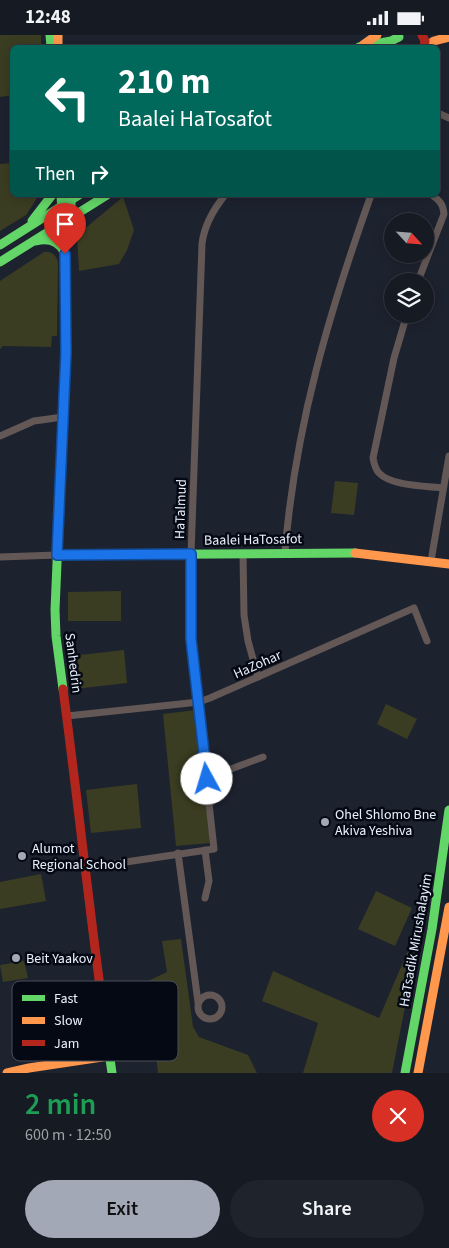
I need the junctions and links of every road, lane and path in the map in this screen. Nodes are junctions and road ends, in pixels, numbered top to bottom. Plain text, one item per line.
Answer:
1 (377, 35) edge
2 (400, 36) edge
3 (449, 37) edge
4 (362, 45) edge
5 (370, 45) edge
6 (427, 45) edge
7 (51, 197) edge
8 (61, 197) edge
9 (74, 197) edge
10 (104, 197) edge
11 (224, 197) edge
12 (370, 197) edge
13 (435, 197) edge
14 (62, 206) junction
15 (71, 217) junction
16 (62, 223) junction
17 (24, 230) junction
18 (30, 243) junction
19 (0, 245) edge
20 (65, 254) junction
21 (0, 262) edge
22 (421, 273) edge
23 (404, 323) edge
24 (63, 417) junction
25 (0, 436) edge
26 (449, 456) edge
27 (443, 488) junction
28 (285, 552) junction
29 (191, 554) junction
30 (243, 554) junction
31 (57, 555) junction
32 (0, 557) edge
33 (431, 561) junction
34 (449, 564) edge
35 (427, 641) dead end
36 (258, 677) junction
37 (199, 702) junction
38 (67, 716) junction
39 (263, 757) dead end
40 (207, 779) junction
41 (449, 810) edge
42 (205, 849) junction
43 (178, 853) junction
44 (85, 868) junction
45 (205, 899) dead end
46 (449, 907) edge
47 (99, 981) edge
48 (198, 1002) dead end
49 (73, 1061) edge
50 (7, 1073) edge
51 (405, 1073) edge
52 (418, 1073) edge

1 - 4 street
2 - 5 street
3 - 6 street
7 - 17 street
8 - 14 street, Sanhedrin
9 - 14 street
9 - 15 street, Sanhedrin
10 - 15 street
11 - 29 street, HaTalmud
12 - 28 street
13 - 22 street
14 - 16 street, Sanhedrin
14 - 17 street
15 - 16 street
15 - 20 street, Sanhedrin
16 - 18 street
16 - 20 street, Sanhedrin
17 - 19 street
18 - 20 street
18 - 21 street
20 - 24 street, Sanhedrin
23 - 27 street
24 - 25 street
24 - 31 street, Sanhedrin
26 - 27 street
27 - 33 street
28 - 30 street, Baalei HaTosafot
28 - 33 street, Baalei HaTosafot
29 - 30 street, Baalei HaTosafot
29 - 31 street, Baalei HaTosafot
29 - 37 street, HaTalmud
30 - 36 street
31 - 32 street
31 - 38 street, Sanhedrin
33 - 34 street, Baalei HaTosafot
35 - 36 street, HaZohar
36 - 37 street, HaZohar
37 - 38 street, HaZohar
37 - 40 street, HaTalmud
38 - 44 street, Sanhedrin
39 - 40 street
40 - 42 street, HaTalmud
41 - 51 street, HaTsadik Mirushalayim
42 - 43 street
42 - 45 street
43 - 44 street
43 - 48 street
44 - 47 street, Sanhedrin
46 - 52 street, HaTsadik Mirushalayim
49 - 50 street

